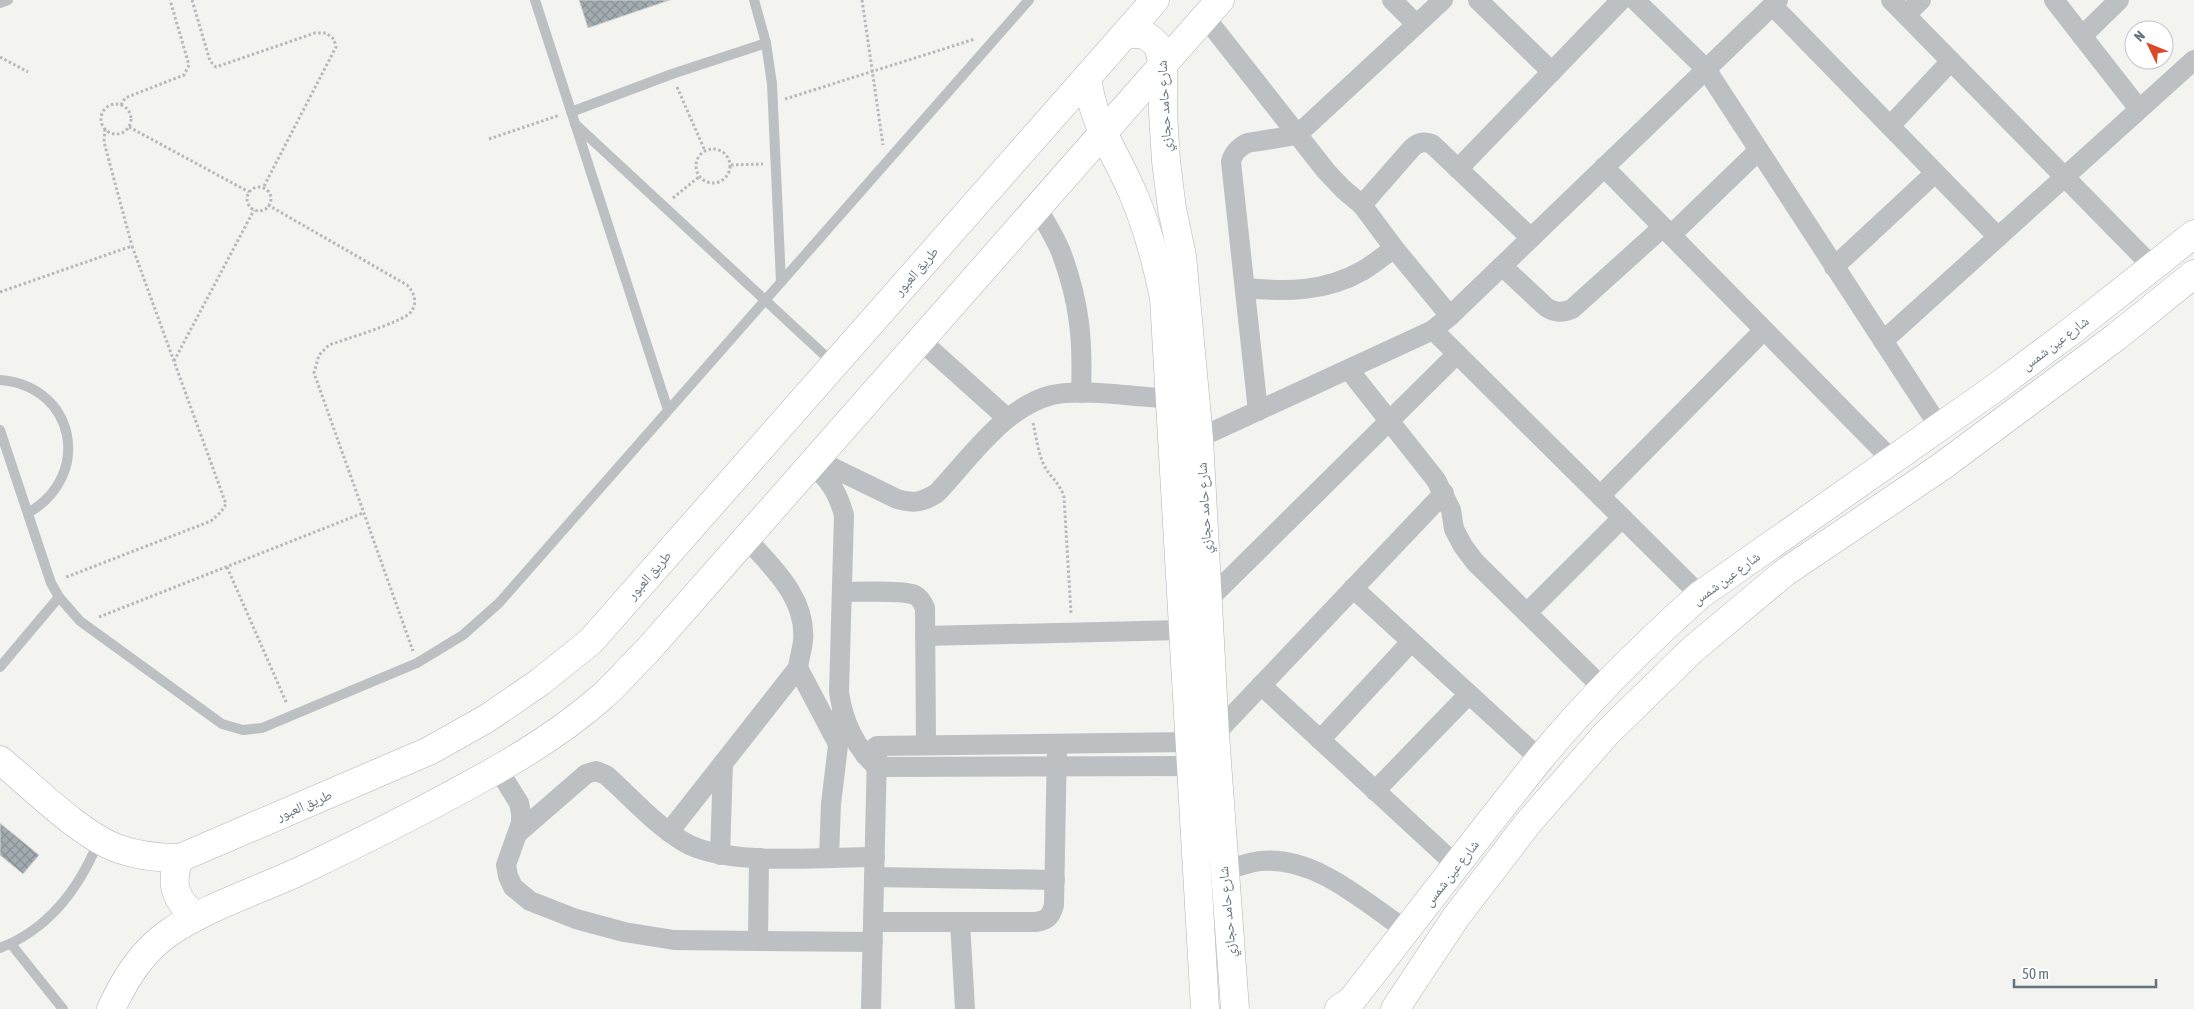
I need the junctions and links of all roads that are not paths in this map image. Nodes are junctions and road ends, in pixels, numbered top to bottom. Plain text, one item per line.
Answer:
1 (8, 0) edge
2 (535, 0) edge
3 (754, 0) edge
4 (1030, 0) edge
5 (1155, 0) edge
6 (1392, 0) edge
7 (1443, 0) edge
8 (1478, 0) edge
9 (1621, 0) edge
10 (1635, 0) edge
11 (1891, 0) edge
12 (1921, 0) edge
13 (2054, 0) edge
14 (2119, 0) edge
15 (0, 3) edge
16 (1775, 3) edge
17 (1212, 8) edge
18 (1906, 15) junction
19 (1416, 24) junction
20 (1126, 33) junction
21 (2082, 36) junction
22 (766, 43) junction
23 (2194, 60) edge
24 (1951, 61) junction
25 (1163, 64) junction
26 (1706, 69) junction
27 (1552, 72) junction
28 (1087, 77) junction
29 (2139, 109) junction
30 (571, 112) junction
31 (575, 123) junction
32 (1890, 126) junction
33 (1102, 133) junction
34 (1297, 135) junction
35 (1758, 151) junction
36 (1604, 167) junction
37 (1458, 169) junction
38 (1935, 173) junction
39 (2064, 177) junction
40 (1362, 205) junction
41 (1037, 207) junction
42 (1667, 231) junction
43 (2194, 234) edge
44 (1998, 237) junction
45 (1531, 238) junction
46 (1394, 248) junction
47 (1502, 266) junction
48 (1834, 267) junction
49 (2152, 267) junction
50 (2194, 274) edge
51 (781, 282) junction
52 (1245, 288) junction
53 (766, 299) junction
54 (1450, 316) junction
55 (1433, 330) junction
56 (1764, 330) junction
57 (920, 340) junction
58 (1883, 341) junction
59 (1458, 354) junction
60 (834, 364) junction
61 (1349, 370) junction
62 (0, 380) edge
63 (1081, 393) junction
64 (1171, 399) junction
65 (668, 410) junction
66 (1258, 411) junction
67 (1007, 418) junction
68 (1390, 421) junction
69 (1940, 428) junction
70 (0, 430) edge
71 (1186, 439) junction
72 (1892, 460) junction
73 (813, 462) junction
74 (1444, 493) junction
75 (1600, 496) junction
76 (28, 513) junction
77 (1622, 518) junction
78 (746, 538) junction
79 (1353, 588) junction
80 (842, 592) junction
81 (1700, 595) junction
82 (59, 597) junction
83 (1209, 599) junction
84 (1527, 613) junction
85 (1182, 630) junction
86 (925, 636) junction
87 (1412, 642) junction
88 (0, 667) edge
89 (798, 668) junction
90 (1261, 684) junction
91 (1603, 688) junction
92 (1469, 694) junction
93 (842, 712) junction
94 (1320, 740) junction
95 (838, 744) junction
96 (926, 745) junction
97 (1057, 745) junction
98 (1199, 747) junction
99 (873, 756) junction
100 (1540, 758) junction
101 (0, 760) edge
102 (722, 763) junction
103 (1056, 767) junction
104 (498, 769) junction
105 (1375, 791) junction
106 (669, 832) junction
107 (518, 833) junction
108 (99, 840) junction
109 (720, 855) junction
110 (820, 857) junction
111 (875, 857) junction
112 (180, 858) junction
113 (759, 858) junction
114 (1456, 866) junction
115 (1224, 871) junction
116 (874, 877) junction
117 (1055, 880) junction
118 (197, 916) junction
119 (873, 922) junction
120 (960, 922) junction
121 (1406, 930) junction
122 (758, 941) junction
123 (873, 942) junction
124 (10, 944) junction
125 (0, 948) edge
126 (1239, 1006) edge
127 (63, 1009) edge
128 (111, 1009) edge
129 (871, 1009) edge
130 (965, 1009) edge
131 (1205, 1009) edge
132 (1339, 1009) edge
133 (1395, 1009) edge

1 - 15 lane
2 - 30 lane
3 - 22 lane
4 - 51 lane
5 - 20 street, طريق العبور
6 - 19 street
7 - 19 street
8 - 27 street
9 - 27 street
10 - 26 street
11 - 18 street
12 - 18 street
13 - 21 street
14 - 21 street
16 - 26 street
16 - 32 street
17 - 25 street
17 - 34 street
18 - 24 street
19 - 34 street
20 - 25 street, شارع حامد حجازي
20 - 28 street, طريق العبور
21 - 29 street
22 - 30 lane
22 - 51 lane
23 - 29 street
24 - 32 street
24 - 39 street
25 - 33 street
25 - 71 street, شارع حامد حجازي
26 - 35 street
26 - 36 street
27 - 37 street
28 - 33 street, شارع حامد حجازي
28 - 60 street, طريق العبور
29 - 39 street
30 - 31 lane
31 - 53 lane
31 - 65 lane
32 - 38 street
33 - 41 street
33 - 64 street, شارع حامد حجازي
34 - 40 street
34 - 52 street
35 - 42 street
35 - 48 street
36 - 42 street
36 - 45 street
37 - 40 street
37 - 45 street
38 - 44 street
38 - 48 street
39 - 44 street
39 - 49 street
40 - 46 street
41 - 57 street
41 - 63 street
42 - 47 street
42 - 56 street
43 - 49 street, شارع عين شمس
44 - 58 street
45 - 47 street
46 - 52 street
46 - 54 street
47 - 54 street
48 - 58 street
49 - 69 street, شارع عين شمس
50 - 133 street
51 - 53 lane
52 - 66 street
53 - 60 lane
53 - 65 lane
54 - 55 street
55 - 59 street
55 - 61 street
56 - 72 street
56 - 75 street
57 - 67 street
57 - 73 street
58 - 69 street
59 - 68 street
59 - 75 street
60 - 112 street, طريق العبور
61 - 66 street
61 - 68 street
62 - 76 lane
63 - 64 street
63 - 67 street
64 - 71 street, شارع حامد حجازي
65 - 82 lane
66 - 71 street
67 - 73 street
68 - 74 street
68 - 83 street
69 - 72 street, شارع عين شمس
70 - 76 lane
71 - 83 street, شارع حامد حجازي
71 - 85 street, شارع حامد حجازي
72 - 81 street, شارع عين شمس
73 - 78 street
73 - 80 street
74 - 79 street
74 - 84 street
75 - 77 street
76 - 82 lane
77 - 81 street
77 - 84 street
78 - 89 street
78 - 104 street
79 - 87 street
79 - 90 street
80 - 86 street
80 - 93 street
81 - 91 street, شارع عين شمس
82 - 88 lane
83 - 98 street, شارع حامد حجازي
84 - 91 street
85 - 86 street
85 - 98 street, شارع حامد حجازي
86 - 96 street
87 - 92 street
87 - 94 street
89 - 95 street
89 - 102 street
90 - 94 street
90 - 98 street
91 - 100 street, شارع عين شمس
92 - 100 street
92 - 105 street
93 - 95 street
93 - 99 street
94 - 105 street
95 - 110 street
96 - 97 street
96 - 99 street
97 - 98 street
97 - 103 street
98 - 103 street
98 - 115 street, شارع حامد حجازي
98 - 131 street, شارع حامد حجازي
99 - 103 street
99 - 111 street
100 - 114 street, شارع عين شمس
101 - 108 street, طريق العبور
102 - 106 street
102 - 109 street
103 - 117 street
104 - 107 street
104 - 118 street
105 - 114 street
106 - 107 street
106 - 109 street
107 - 122 street
108 - 112 street, طريق العبور
108 - 124 lane
109 - 113 street
110 - 111 street
110 - 113 street
111 - 116 street
112 - 118 street
113 - 122 street
114 - 121 street, شارع عين شمس
115 - 121 street
115 - 126 street, شارع حامد حجازي
116 - 117 street
116 - 119 street
117 - 120 street
118 - 128 street
119 - 120 street
119 - 123 street
120 - 130 street
121 - 132 street, شارع عين شمس
122 - 123 street
123 - 129 street
124 - 125 lane
124 - 127 lane

